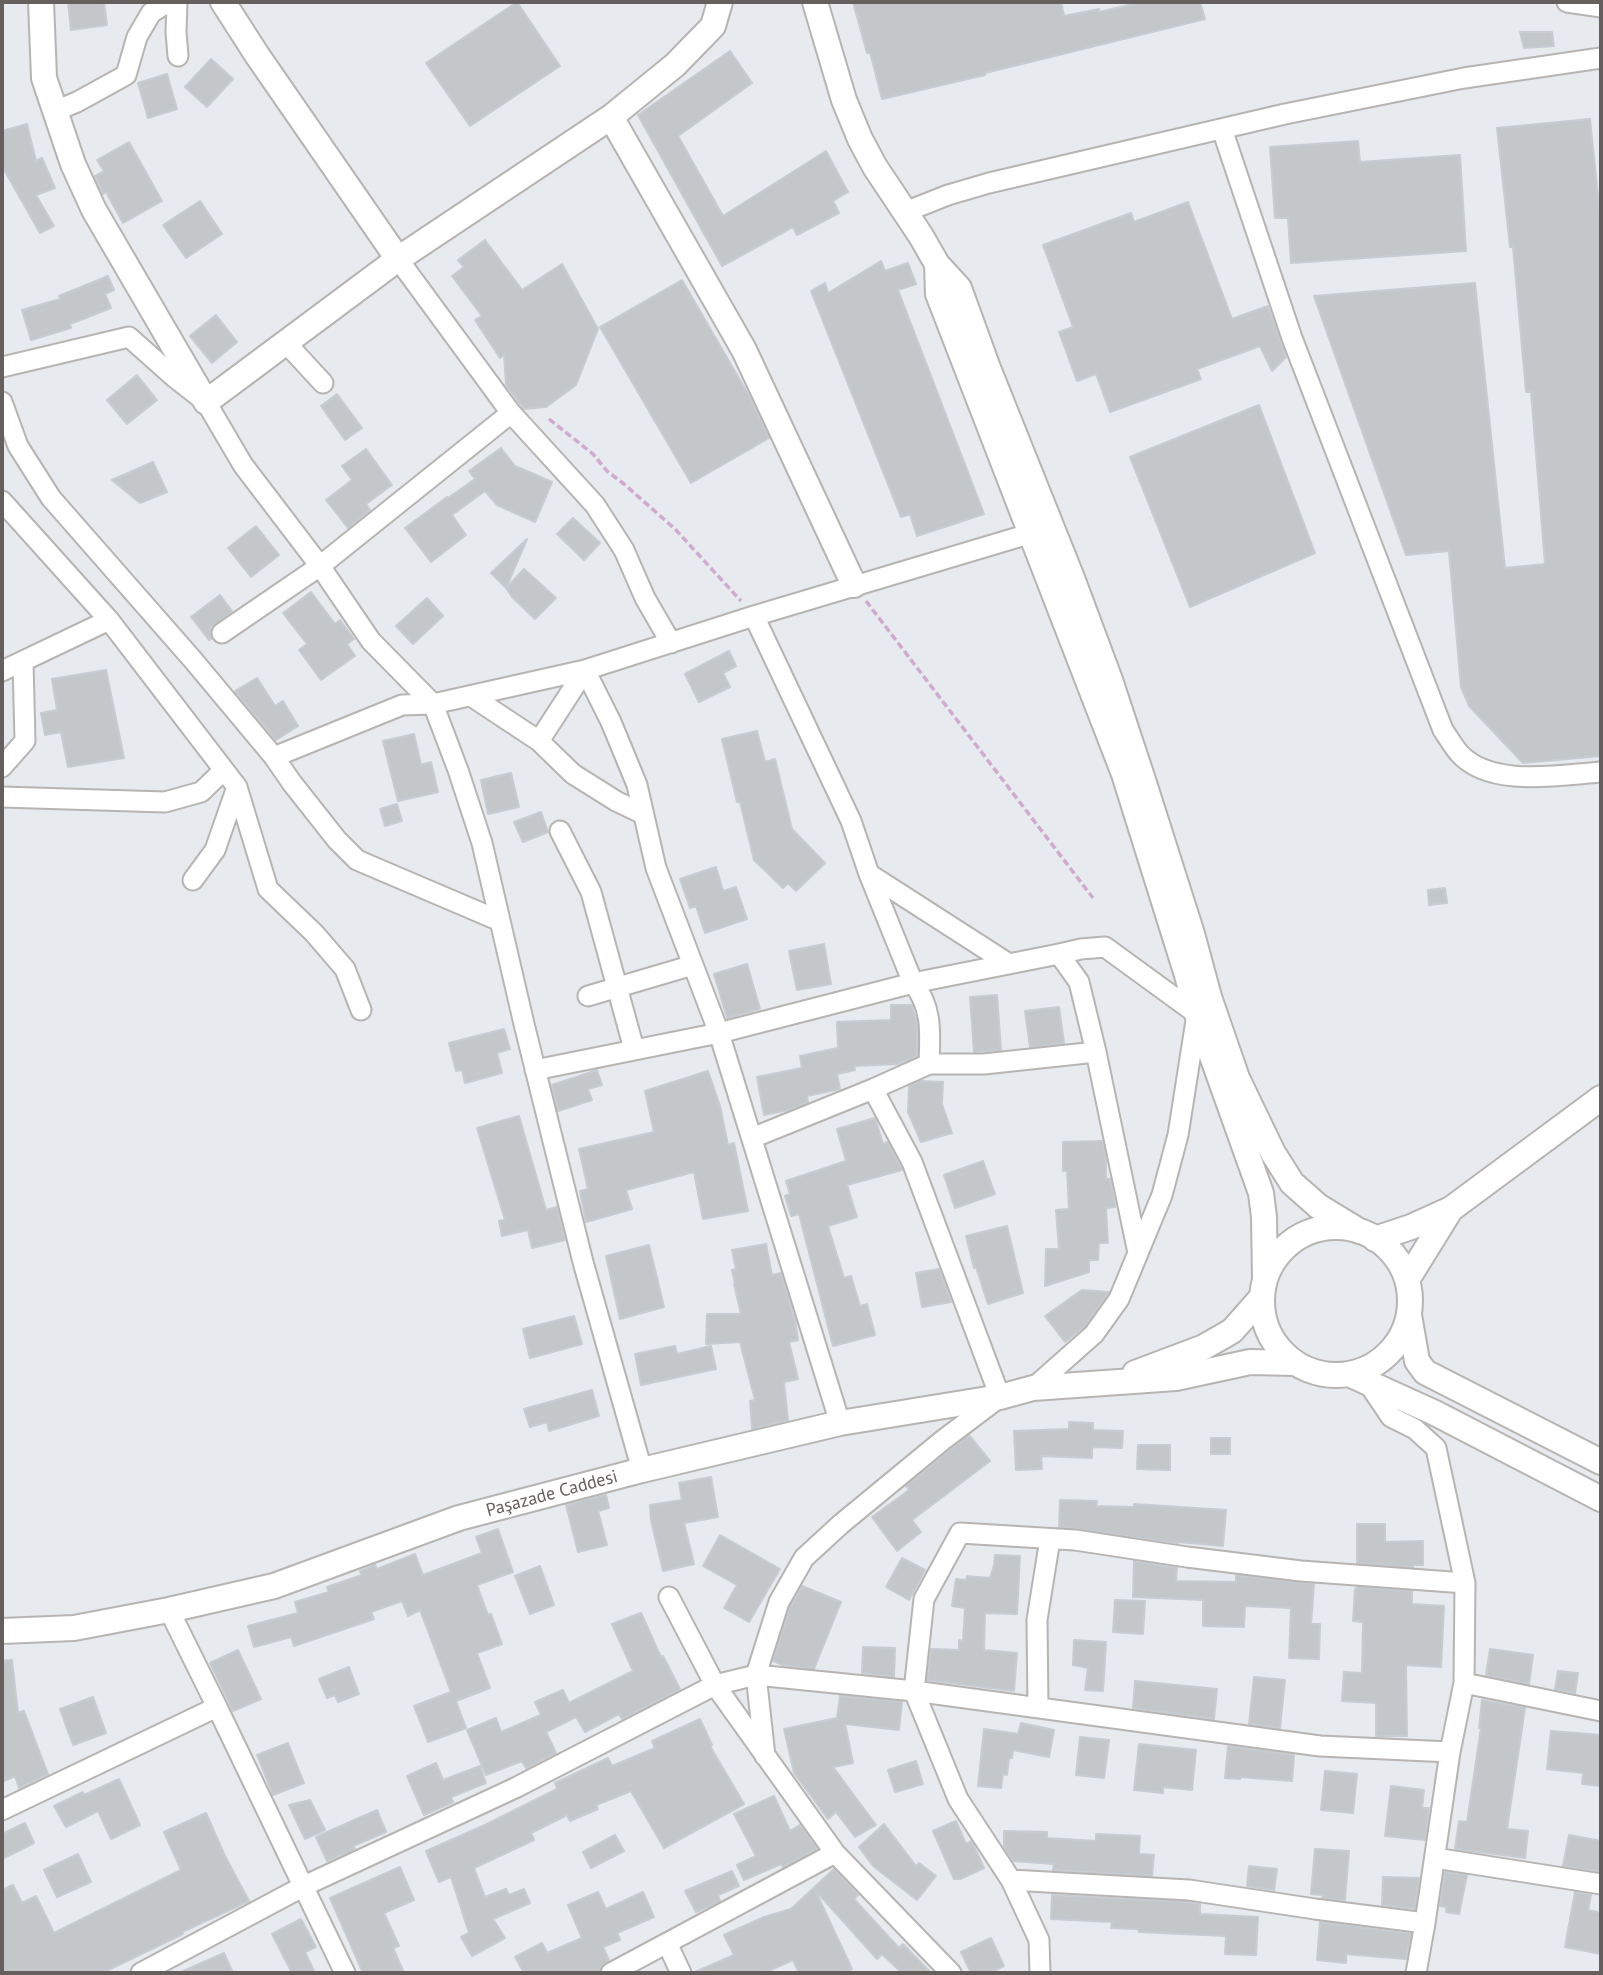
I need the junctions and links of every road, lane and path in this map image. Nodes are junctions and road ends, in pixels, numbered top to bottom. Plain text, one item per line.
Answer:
1 (41, 2) edge
2 (168, 2) edge
3 (177, 2) edge
4 (223, 2) edge
5 (720, 2) edge
6 (815, 2) edge
7 (1567, 2) edge
8 (1601, 7) edge
9 (178, 55) dead end
10 (1601, 58) edge
11 (55, 111) junction
12 (611, 117) junction
13 (1222, 129) junction
14 (905, 212) junction
15 (398, 259) junction
16 (937, 264) junction
17 (285, 343) junction
18 (2, 367) edge
19 (323, 383) dead end
20 (2, 402) edge
21 (206, 402) junction
22 (511, 413) junction
23 (549, 419) dead end
24 (2, 501) edge
25 (1032, 533) junction
26 (320, 566) junction
27 (854, 585) junction
28 (754, 616) junction
29 (109, 620) junction
30 (222, 633) dead end
31 (671, 643) junction
32 (23, 661) junction
33 (585, 670) junction
34 (2, 671) edge
35 (471, 696) junction
36 (433, 704) junction
37 (539, 741) junction
38 (274, 757) junction
39 (2, 767) edge
40 (224, 770) junction
41 (1601, 772) edge
42 (237, 787) junction
43 (2, 797) edge
44 (643, 814) junction
45 (560, 831) dead end
46 (869, 874) junction
47 (193, 880) dead end
48 (1093, 898) dead end
49 (500, 921) junction
50 (1059, 954) junction
51 (1009, 964) junction
52 (693, 965) junction
53 (913, 983) junction
54 (617, 987) junction
55 (588, 996) dead end
56 (361, 1010) dead end
57 (1197, 1014) junction
58 (719, 1033) junction
59 (634, 1049) junction
60 (1096, 1052) junction
61 (929, 1064) junction
62 (535, 1070) junction
63 (873, 1089) junction
64 (1601, 1098) edge
65 (752, 1138) junction
66 (1451, 1209) junction
67 (1367, 1235) junction
68 (1138, 1253) junction
69 (1407, 1280) junction
70 (1263, 1287) junction
71 (1409, 1315) junction
72 (1295, 1363) junction
73 (1359, 1378) junction
74 (1109, 1384) junction
75 (1033, 1388) junction
76 (1000, 1397) junction
77 (840, 1423) junction
78 (1601, 1462) edge
79 (642, 1470) junction
80 (1601, 1499) edge
81 (1050, 1539) junction
82 (1465, 1583) junction
83 (669, 1597) dead end
84 (169, 1610) junction
85 (2, 1631) edge
86 (756, 1675) junction
87 (1464, 1683) junction
88 (715, 1685) junction
89 (914, 1691) junction
90 (217, 1707) junction
91 (1038, 1707) junction
92 (1601, 1711) edge
93 (1450, 1752) junction
94 (765, 1756) junction
95 (2, 1810) edge
96 (835, 1853) junction
97 (1435, 1858) junction
98 (1011, 1880) junction
99 (1601, 1884) edge
100 (304, 1886) junction
101 (1425, 1923) junction
102 (667, 1943) junction
103 (142, 1973) edge
104 (345, 1973) edge
105 (611, 1973) edge
106 (681, 1973) edge
107 (951, 1973) edge
108 (1040, 1973) edge
109 (1416, 1973) edge

1 - 11 street
2 - 11 street
3 - 9 street
4 - 15 street
5 - 12 street
6 - 14 street
7 - 8 street
10 - 13 street
11 - 21 street
12 - 15 street
12 - 27 street
13 - 14 street
13 - 41 street
14 - 16 street
15 - 17 street
15 - 22 street
16 - 25 street
16 - 67 street
17 - 19 street
17 - 21 street
18 - 21 street
20 - 38 street
21 - 26 street
22 - 26 street
22 - 31 street
23 - 28 path
24 - 29 street
25 - 27 street
25 - 57 street
26 - 30 street
26 - 36 street
27 - 28 street
27 - 48 path
28 - 31 street
28 - 46 street
29 - 32 street
29 - 40 street
31 - 33 street
32 - 34 street
32 - 39 street
33 - 35 street
33 - 37 street
33 - 44 street
35 - 36 street
35 - 37 street
36 - 38 street
36 - 49 street
37 - 44 street
38 - 49 street
40 - 42 street
40 - 43 street
42 - 47 street
42 - 56 street
44 - 52 street
45 - 54 street
46 - 51 street
46 - 53 street
49 - 62 street
50 - 51 street
50 - 57 street
50 - 60 street
51 - 53 street
52 - 54 street
52 - 58 street
53 - 58 street
53 - 61 street
54 - 55 street
54 - 59 street
57 - 68 street
57 - 70 street
58 - 59 street
58 - 65 street
59 - 62 street
60 - 61 street
60 - 68 street
61 - 63 street
62 - 79 street
63 - 65 street
63 - 76 street
64 - 66 street
65 - 77 street
66 - 67 street
66 - 69 street
67 - 69 street
67 - 70 street
68 - 75 street
69 - 71 street
70 - 72 street
70 - 74 street
71 - 73 street
71 - 78 street
72 - 73 street
72 - 74 street, Paşazade Caddesi
73 - 80 street
73 - 82 street
74 - 75 street, Paşazade Caddesi
75 - 76 street, Paşazade Caddesi
76 - 77 street, Paşazade Caddesi
76 - 86 street
77 - 79 street, Paşazade Caddesi
79 - 84 street, Paşazade Caddesi
81 - 82 street
81 - 89 street
81 - 91 street
82 - 87 street
83 - 88 street
84 - 85 street, Paşazade Caddesi
84 - 90 street
86 - 88 street
86 - 89 street
86 - 94 street
87 - 92 street
87 - 93 street
88 - 94 street
88 - 100 street
89 - 91 street
89 - 98 street
90 - 95 street
90 - 100 street
91 - 93 street
93 - 97 street
94 - 96 street
96 - 102 street
96 - 107 street
97 - 99 street
97 - 101 street
98 - 101 street
98 - 108 street
100 - 103 street
100 - 104 street
101 - 109 street
102 - 105 street
102 - 106 street

